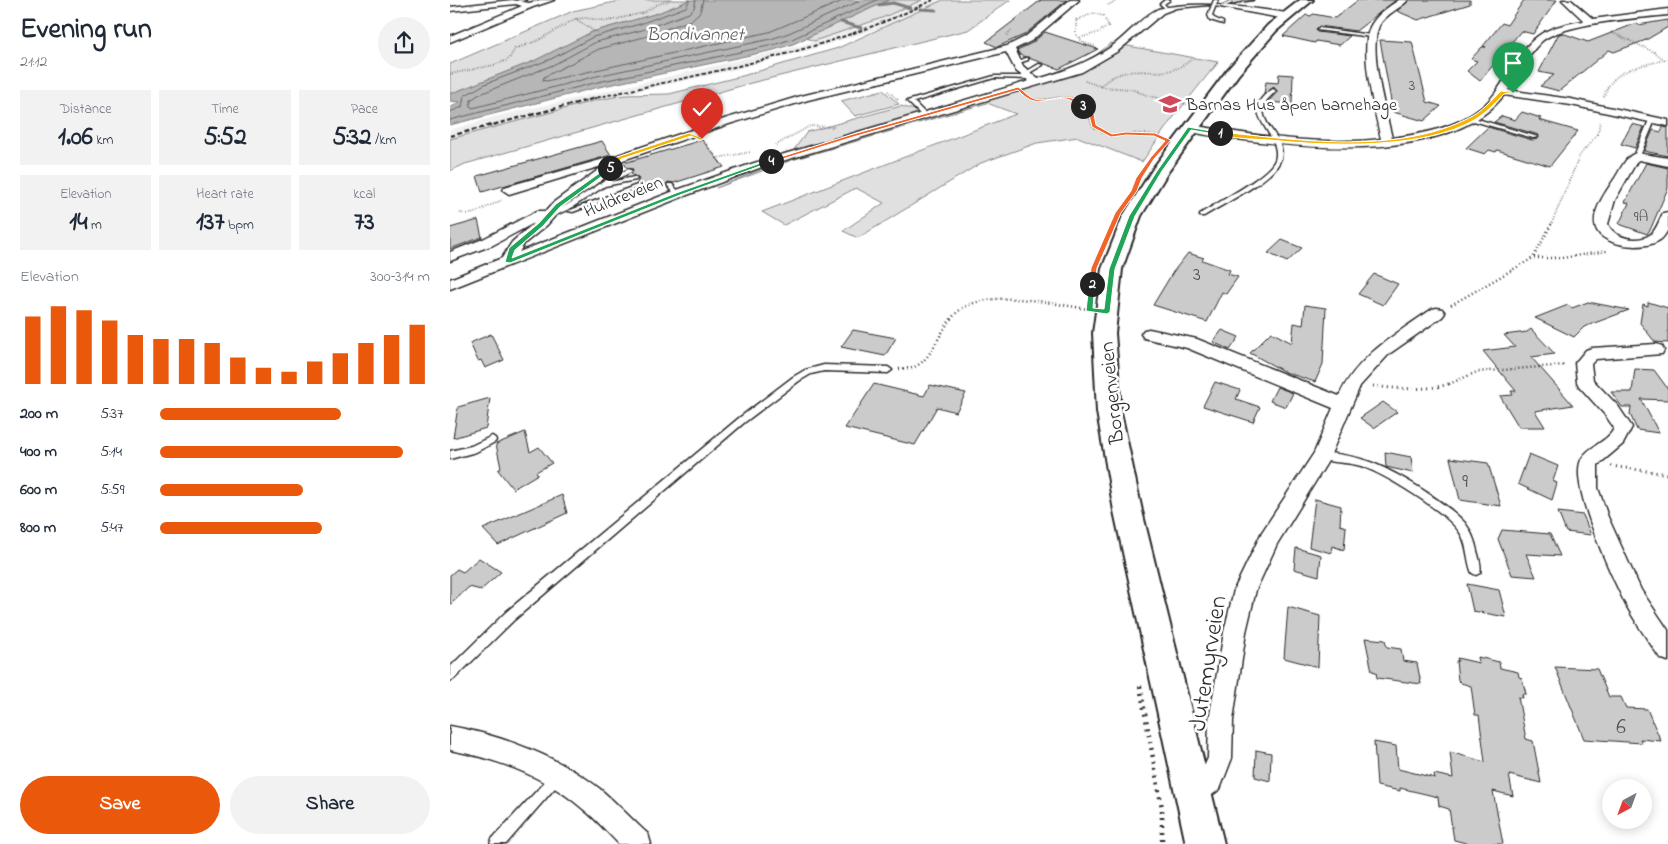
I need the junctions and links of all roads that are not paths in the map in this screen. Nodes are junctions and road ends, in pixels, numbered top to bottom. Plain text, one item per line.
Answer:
1 (550, 0) edge
2 (1075, 0) edge
3 (1251, 0) edge
4 (1307, 0) edge
5 (1404, 0) edge
6 (1566, 0) edge
7 (1217, 2) edge
8 (523, 3) edge
9 (1167, 4) edge
10 (450, 9) edge
11 (1668, 12) edge
12 (1286, 16) junction
13 (1221, 23) dead end
14 (1592, 23) junction
15 (1319, 29) dead end
16 (1047, 32) dead end
17 (1032, 35) junction
18 (1371, 36) junction
19 (450, 40) edge
20 (1010, 48) junction
21 (1026, 59) dead end
22 (1016, 64) junction
23 (1041, 64) dead end
24 (1030, 79) junction
25 (1273, 91) dead end
26 (1503, 92) junction
27 (1191, 114) junction
28 (924, 115) junction
29 (1472, 119) junction
30 (1652, 120) junction
31 (1668, 123) edge
32 (1535, 137) dead end
33 (1275, 140) junction
34 (1387, 142) junction
35 (1637, 156) junction
36 (619, 158) junction
37 (1668, 162) edge
38 (628, 169) joint
39 (634, 178) dead end
40 (602, 181) junction
41 (639, 186) dead end
42 (508, 194) road end
43 (561, 208) junction
44 (1202, 215) dead end
45 (1668, 216) edge
46 (450, 257) edge
47 (508, 262) junction
48 (450, 284) edge
49 (1437, 312) road end
50 (1149, 334) dead end
51 (1656, 350) dead end
52 (888, 370) road end
53 (1343, 406) junction
54 (492, 440) dead end
55 (450, 455) edge
56 (1322, 456) junction
57 (1476, 570) dead end
58 (1668, 650) edge
59 (450, 675) edge
60 (450, 738) edge
61 (558, 775) junction
62 (1193, 793) junction
63 (497, 844) edge
64 (638, 844) edge
65 (1205, 844) edge

1 - 8 street
2 - 17 street, Huldreveien
3 - 7 lane, Huldreveien
4 - 12 street, Borgenveien
5 - 18 street
6 - 14 street
7 - 9 street, Huldreveien
7 - 12 street, Huldreveien
7 - 13 lane
8 - 10 street
8 - 19 street
9 - 24 street, Huldreveien
11 - 14 street
12 - 27 street, Borgenveien
14 - 26 street
15 - 18 lane
16 - 17 street
17 - 20 street, Huldreveien
18 - 34 street
20 - 22 street
20 - 36 street, Huldreveien
21 - 22 lane
22 - 24 street
23 - 24 lane
24 - 28 street, Huldreveien
24 - 28 lane, Huldreveien
25 - 33 lane
26 - 29 street
26 - 30 street
27 - 33 street
27 - 62 street, Borgenveien
28 - 47 street, Huldreveien
29 - 32 lane
29 - 34 street
30 - 31 street
30 - 35 lane
33 - 34 street
33 - 44 lane
35 - 37 street
35 - 45 street
36 - 40 street, Huldreveien
36 - 42 street, Huldreveien
38 - 40 lane
38 - 40 lane
39 - 40 lane
40 - 43 street, Huldreveien
41 - 43 lane
43 - 46 street, Huldreveien
43 - 47 street, Huldreveien
47 - 48 street, Huldreveien
49 - 53 street, Jutemyrveien
50 - 53 street
51 - 58 street
52 - 59 lane
53 - 56 street, Jutemyrveien
54 - 55 lane
56 - 57 lane
56 - 62 street, Jutemyrveien
60 - 61 street
61 - 63 lane
61 - 64 street
62 - 65 street, Borgenveien

